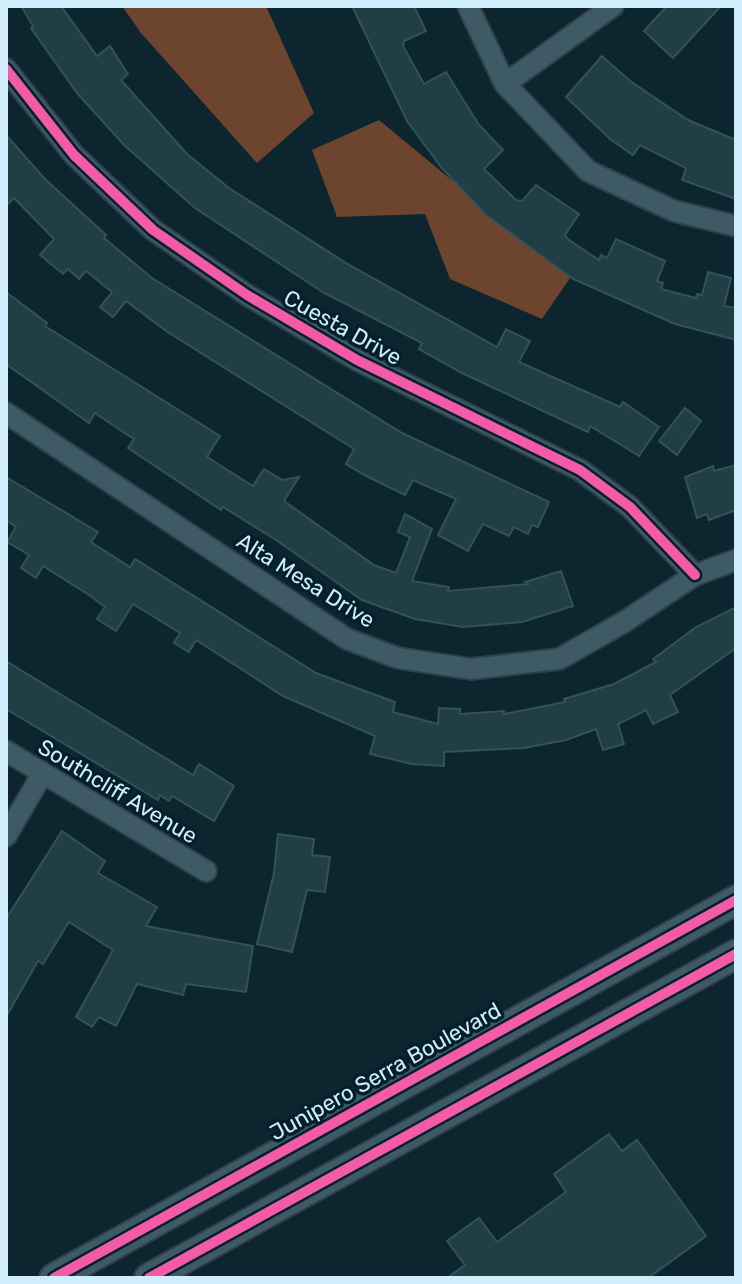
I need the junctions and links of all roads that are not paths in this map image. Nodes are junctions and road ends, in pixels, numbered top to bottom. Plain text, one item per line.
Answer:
1 (468, 6) edge
2 (613, 6) edge
3 (6, 69) edge
4 (505, 84) junction
5 (736, 226) edge
6 (6, 413) edge
7 (736, 560) edge
8 (695, 575) junction
9 (6, 751) edge
10 (43, 773) junction
11 (6, 836) edge
12 (206, 871) dead end
13 (736, 900) edge
14 (736, 954) edge
15 (54, 1278) edge
16 (149, 1278) edge

1 - 4 street
2 - 4 street
3 - 8 street, Cuesta Drive
4 - 5 street
6 - 8 street, Alta Mesa Drive
7 - 8 street, Alta Mesa Drive
9 - 10 street, Southcliff Avenue
10 - 11 street
10 - 12 street, Southcliff Avenue
13 - 15 main road, Junipero Serra Boulevard
14 - 16 main road

